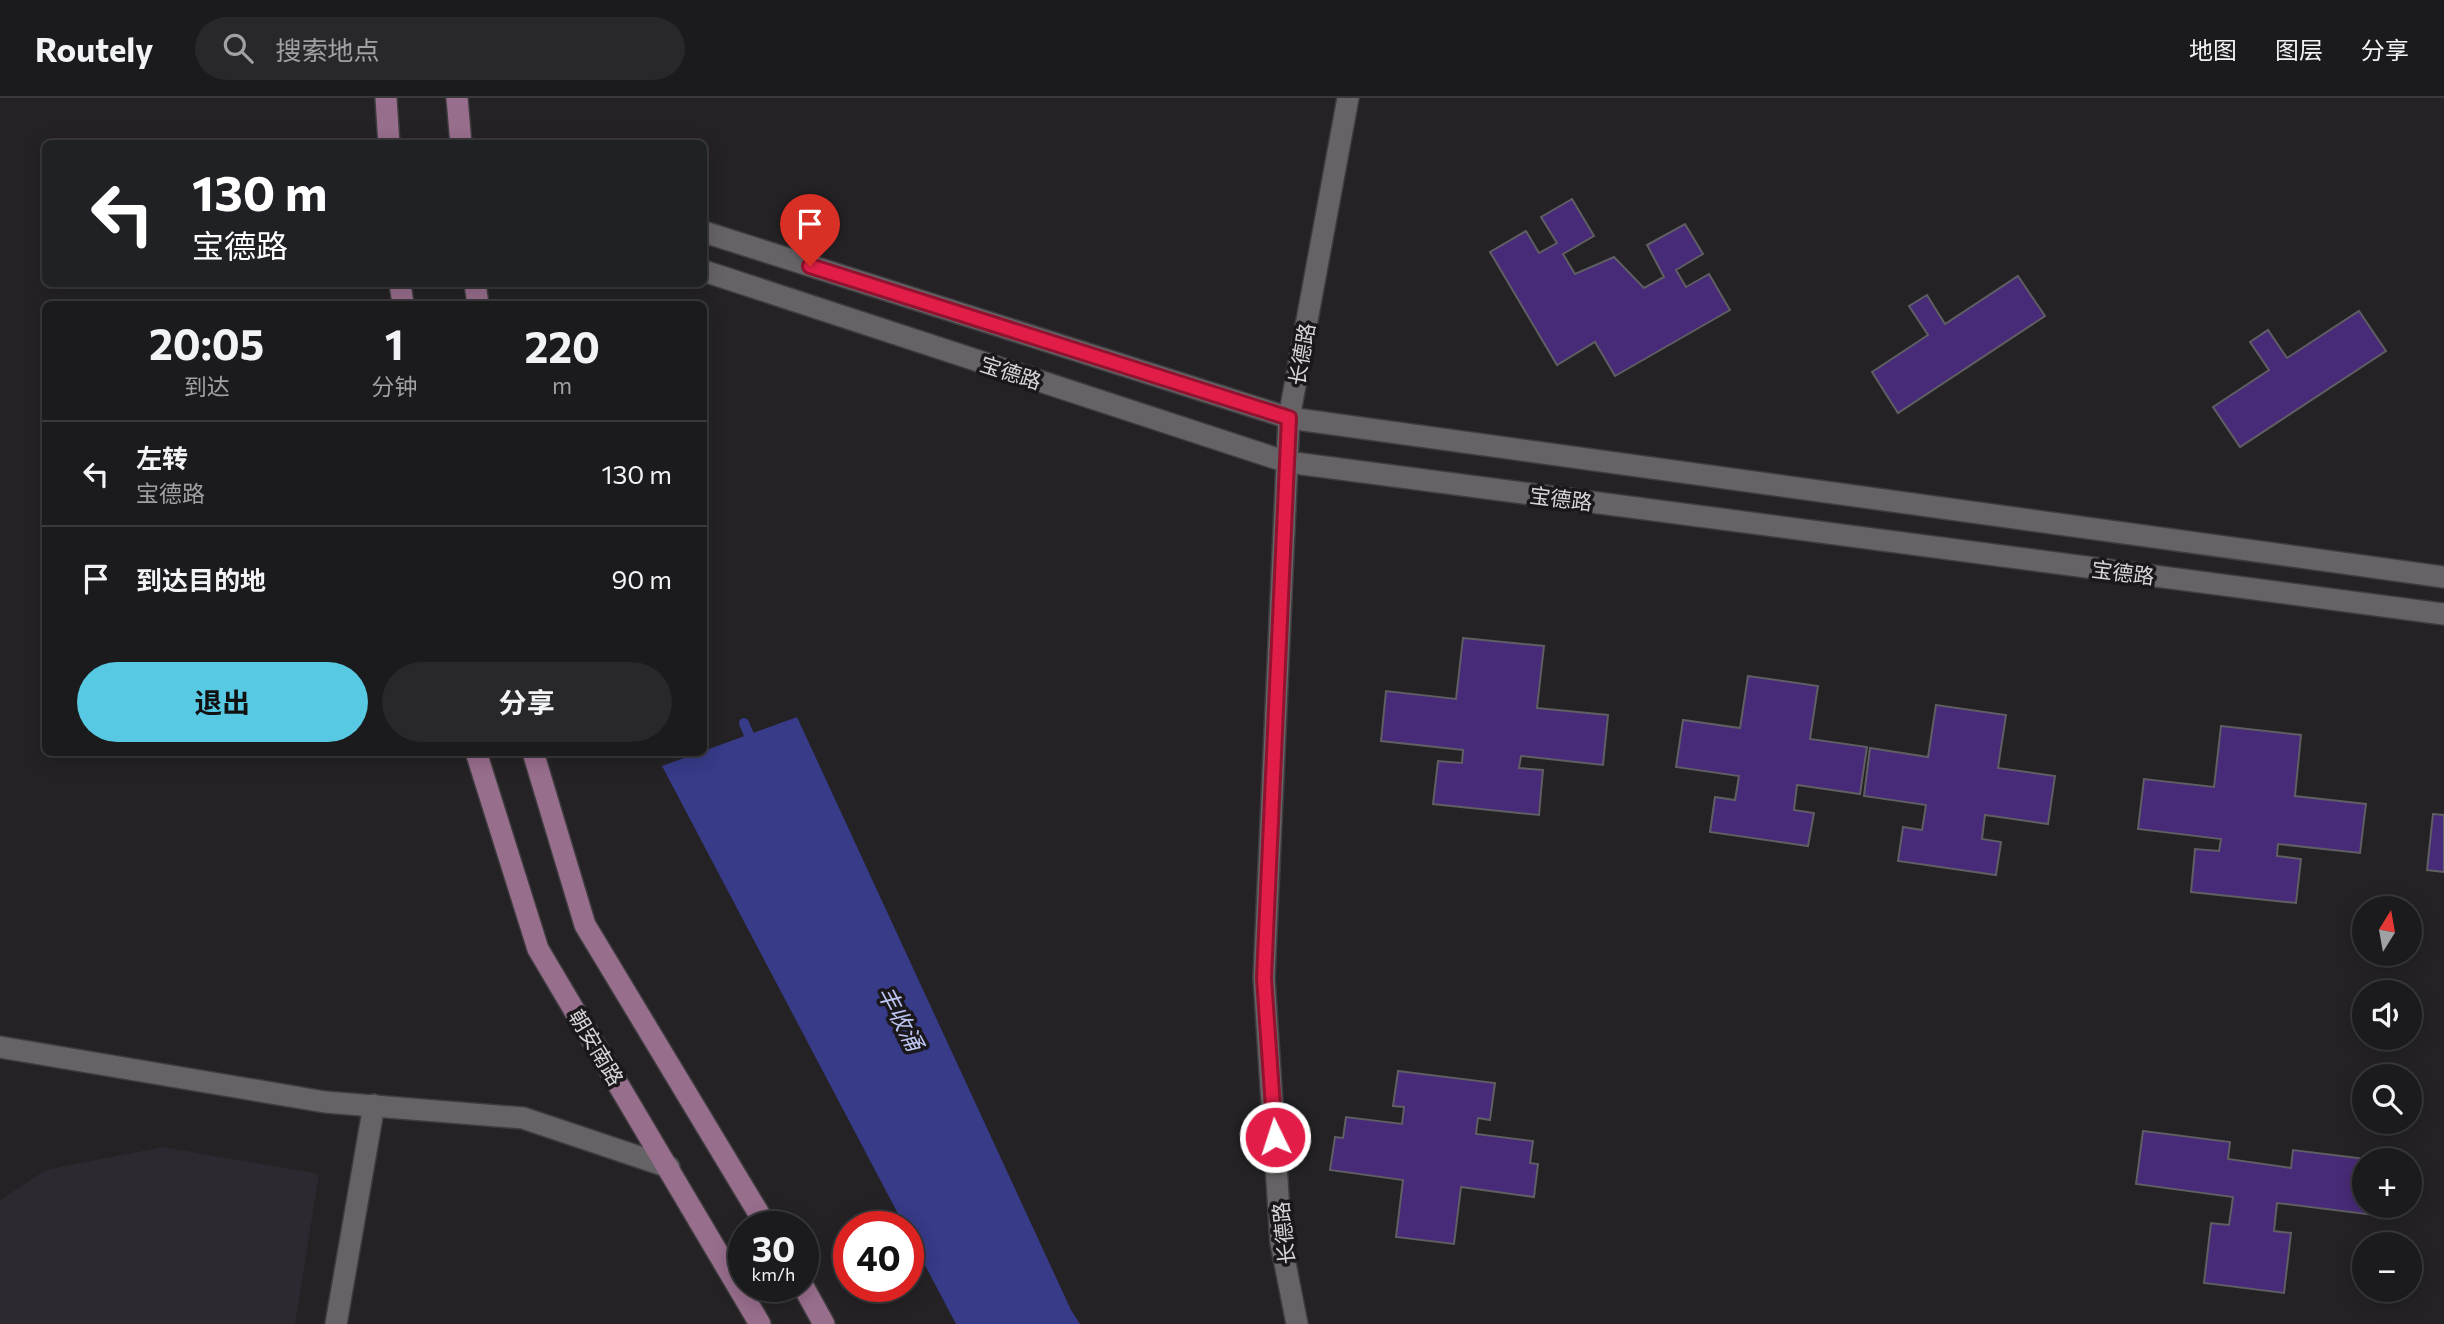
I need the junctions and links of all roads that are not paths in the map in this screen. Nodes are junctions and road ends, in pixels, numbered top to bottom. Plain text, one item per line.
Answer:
1 (386, 98) edge
2 (457, 98) edge
3 (1348, 98) edge
4 (389, 140) edge
5 (461, 140) edge
6 (707, 233) edge
7 (707, 272) edge
8 (1289, 418) junction
9 (1287, 462) junction
10 (2444, 577) edge
11 (2444, 614) edge
12 (477, 756) edge
13 (534, 756) edge
14 (0, 1049) edge
15 (374, 1105) junction
16 (669, 1167) junction
17 (757, 1211) edge
18 (812, 1302) edge
19 (337, 1324) edge
20 (760, 1324) edge
21 (824, 1324) edge
22 (1297, 1324) edge

1 - 4 main road
2 - 5 main road
3 - 8 street, 长德路
6 - 8 street, 宝德路
7 - 9 street, 宝德路
8 - 9 street, 长德路
8 - 10 street, 宝德路
9 - 11 street, 宝德路
9 - 22 street, 长德路
12 - 16 main road, 朝安南路
13 - 17 main road
14 - 15 street
15 - 16 street
15 - 19 street
16 - 20 main road, 朝安南路
18 - 21 main road

